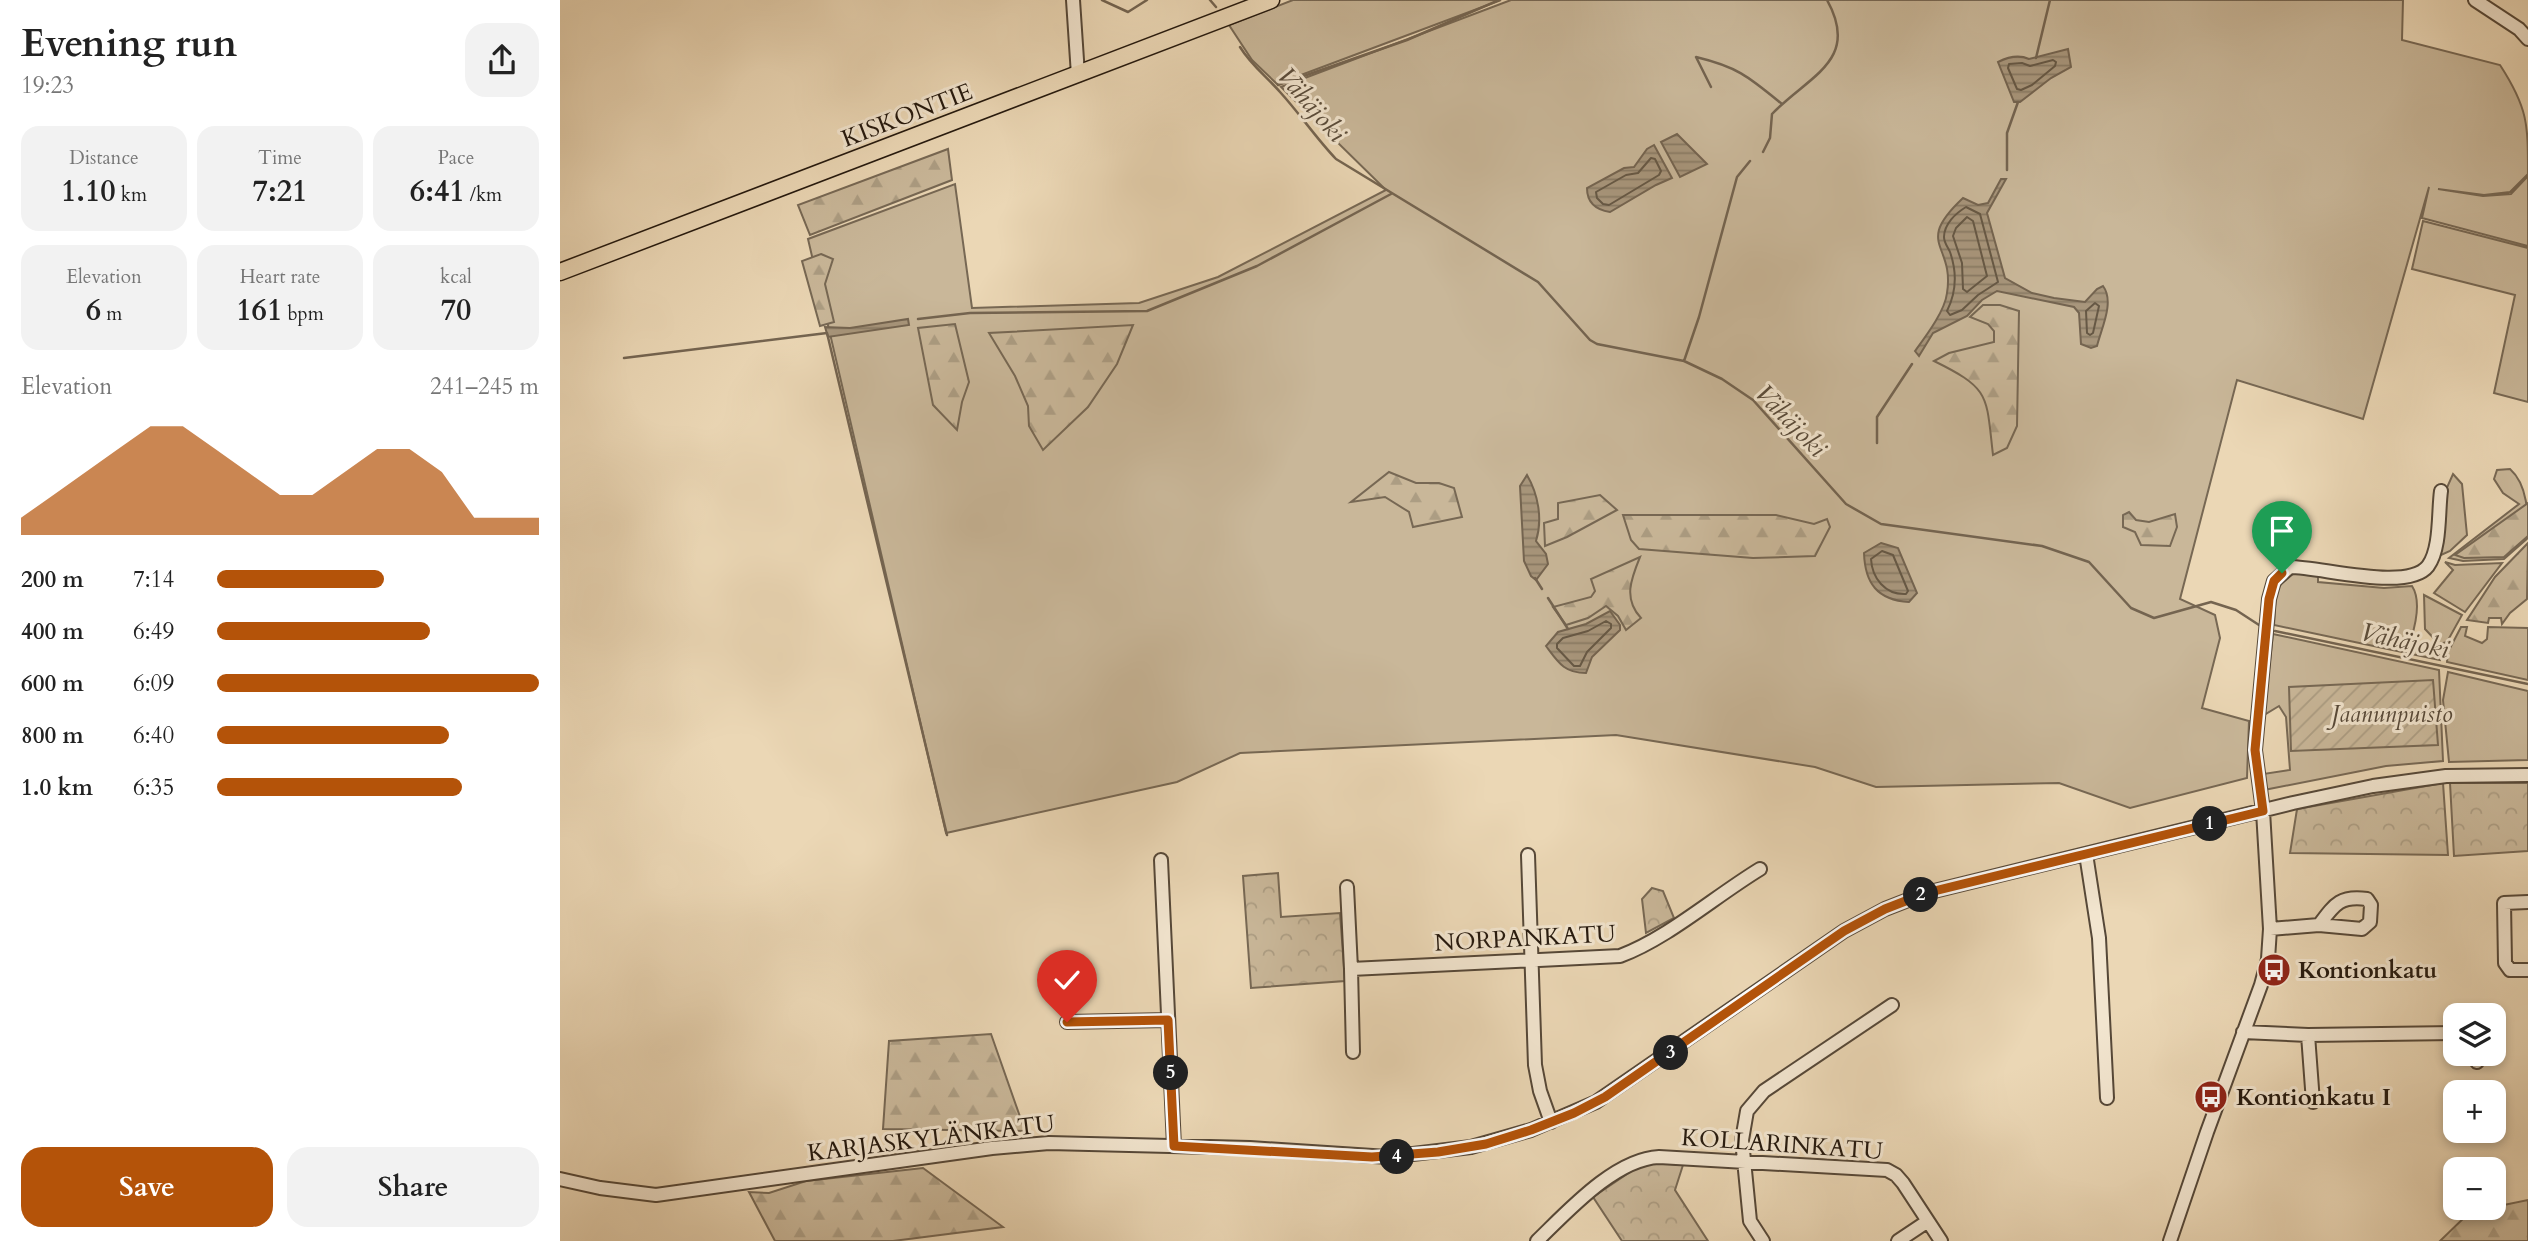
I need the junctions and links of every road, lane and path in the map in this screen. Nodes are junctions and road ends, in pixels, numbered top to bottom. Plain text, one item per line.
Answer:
1 (1073, 0) edge
2 (1271, 0) edge
3 (2475, 0) edge
4 (2528, 38) edge
5 (1078, 75) junction
6 (560, 272) edge
7 (2441, 491) dead end
8 (2528, 775) edge
9 (2263, 811) junction
10 (2087, 854) junction
11 (1528, 855) dead end
12 (1161, 860) dead end
13 (1760, 869) dead end
14 (1347, 887) dead end
15 (2528, 902) edge
16 (2319, 925) dead end
17 (2270, 929) junction
18 (1531, 960) junction
19 (1351, 969) junction
20 (2528, 970) edge
21 (1892, 1004) dead end
22 (1168, 1020) junction
23 (1067, 1022) dead end
24 (2244, 1032) junction
25 (2443, 1033) edge
26 (2308, 1035) junction
27 (1353, 1052) dead end
28 (2107, 1098) dead end
29 (2312, 1102) dead end
30 (1551, 1122) junction
31 (1174, 1146) junction
32 (1745, 1161) junction
33 (560, 1179) edge
34 (1928, 1222) junction
35 (1537, 1241) edge
36 (1763, 1241) edge
37 (1898, 1241) edge
38 (1941, 1241) edge
39 (2170, 1241) edge

1 - 5 street
2 - 5 main road, KISKONTIE
3 - 4 street
5 - 6 main road, KISKONTIE
7 - 9 street
8 - 9 street, KARJASKYLÄNKATU
9 - 10 street, KARJASKYLÄNKATU
9 - 17 street
10 - 28 street
10 - 30 street, KARJASKYLÄNKATU
11 - 18 street
12 - 22 street
13 - 18 street, NORPANKATU
14 - 19 street
15 - 20 street
16 - 17 street
17 - 24 street
18 - 19 street, NORPANKATU
18 - 30 street
19 - 27 street
21 - 32 street
22 - 23 street
22 - 31 street
24 - 26 street
24 - 39 street
25 - 26 street
26 - 29 street
30 - 31 street, KARJASKYLÄNKATU
31 - 33 street, KARJASKYLÄNKATU
32 - 34 street, KOLLARINKATU
32 - 35 street, KOLLARINKATU
32 - 36 street
34 - 37 street
34 - 38 street, KOLLARINKATU

